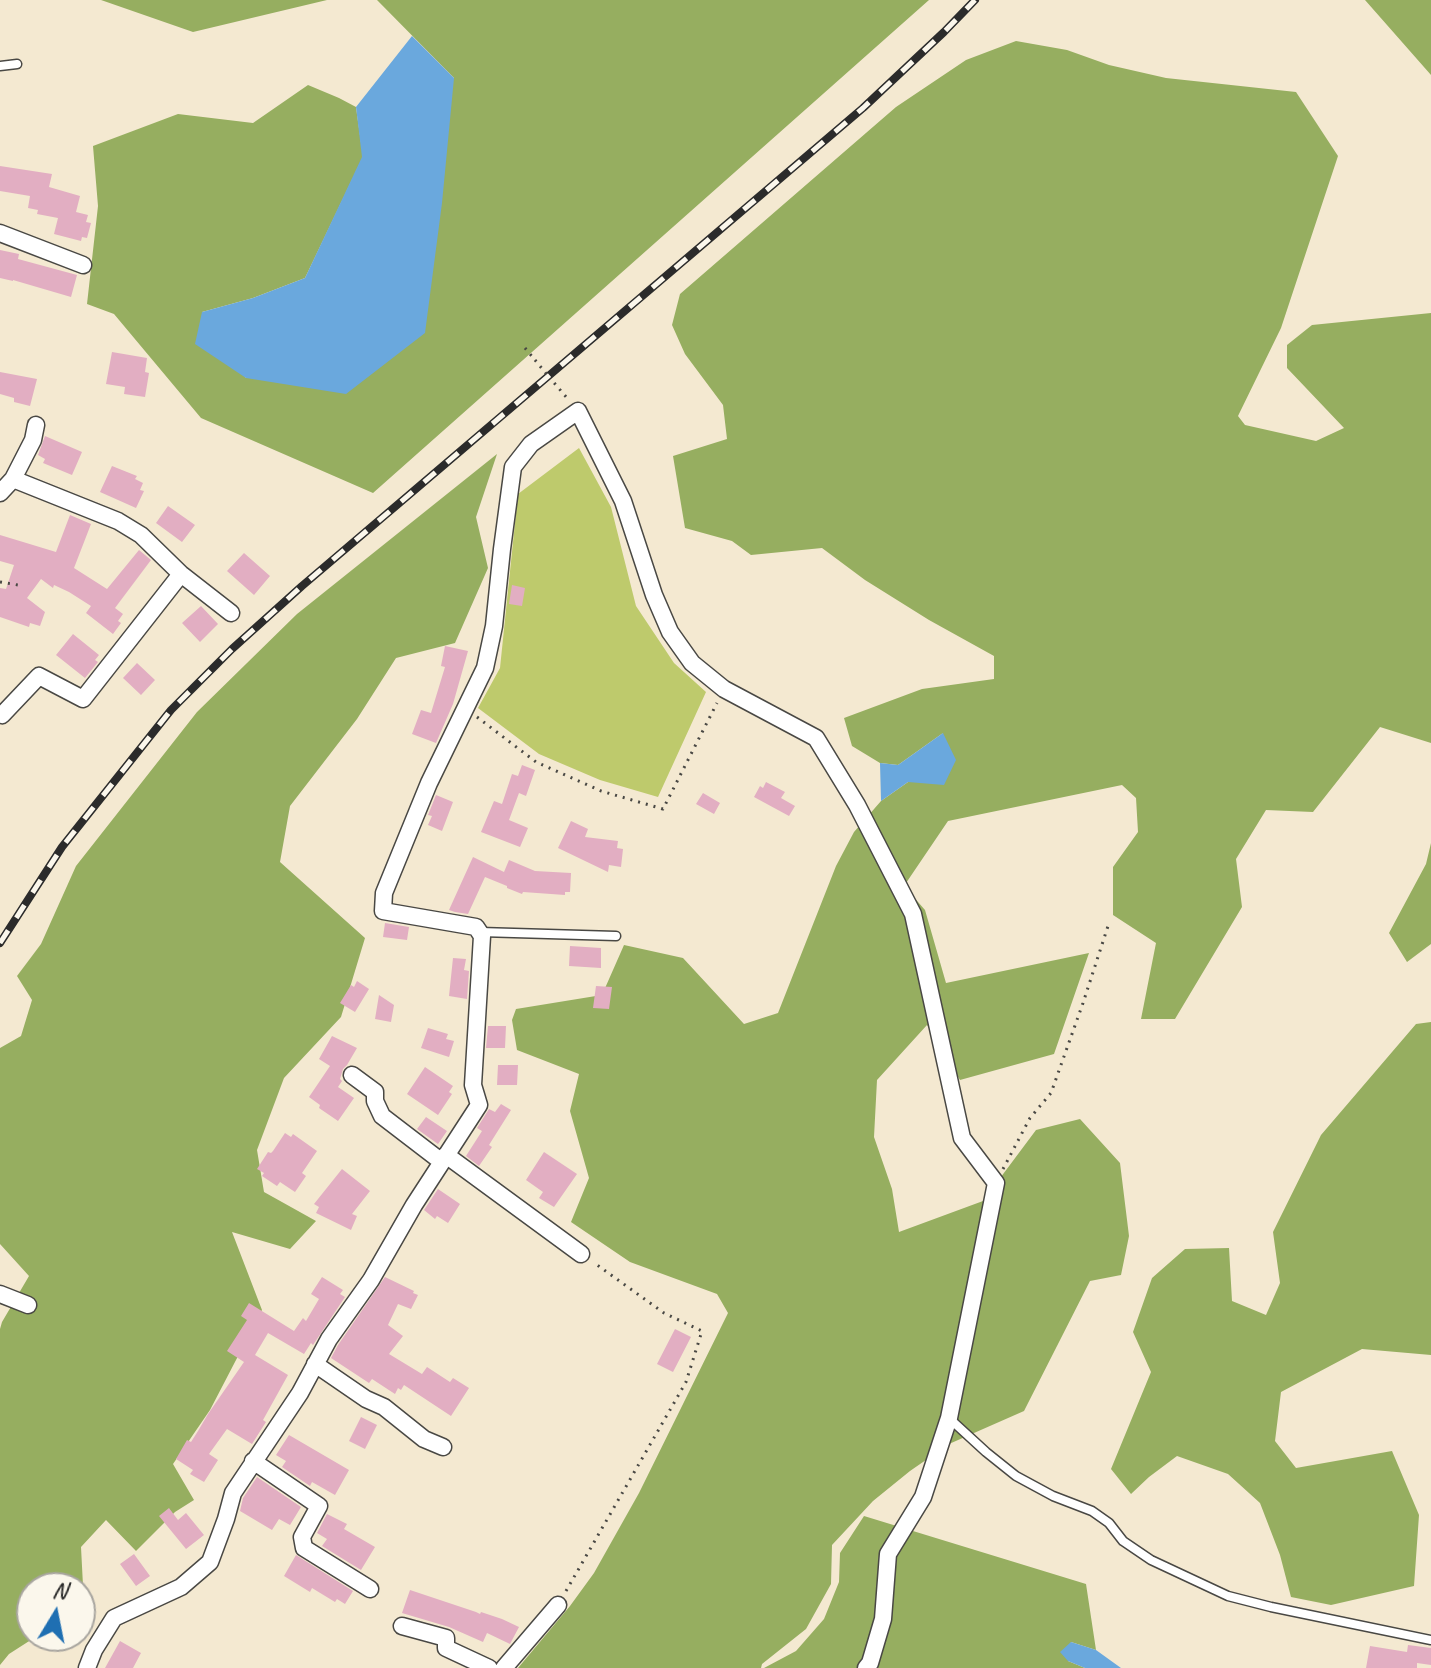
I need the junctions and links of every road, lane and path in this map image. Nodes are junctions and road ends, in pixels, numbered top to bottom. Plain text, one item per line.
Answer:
1 (17, 64) dead end
2 (0, 66) edge
3 (0, 233) edge
4 (83, 265) dead end
5 (525, 348) dead end
6 (578, 411) junction
7 (36, 425) dead end
8 (13, 479) junction
9 (0, 493) edge
10 (181, 574) junction
11 (0, 582) edge
12 (18, 585) dead end
13 (231, 613) dead end
14 (724, 689) junction
15 (465, 708) junction
16 (0, 714) edge
17 (1109, 923) dead end
18 (479, 931) junction
19 (616, 936) dead end
20 (352, 1075) dead end
21 (444, 1159) junction
22 (996, 1183) junction
23 (581, 1254) joint
24 (0, 1294) edge
25 (28, 1305) dead end
26 (315, 1364) junction
27 (949, 1418) junction
28 (443, 1447) dead end
29 (253, 1461) junction
30 (370, 1589) dead end
31 (558, 1605) joint
32 (402, 1626) dead end
33 (1431, 1640) edge
34 (87, 1668) edge
35 (489, 1668) edge
36 (504, 1668) edge
37 (866, 1668) edge

1 - 2 lane
3 - 4 street
5 - 6 path, bridge
6 - 14 street
6 - 15 street
7 - 8 street
8 - 9 street
8 - 10 street
10 - 13 street
10 - 16 street
11 - 12 path
14 - 15 path
14 - 22 street
15 - 18 street
17 - 22 path
18 - 19 lane
18 - 21 street
20 - 21 street
21 - 23 street
21 - 26 street
22 - 27 street
23 - 31 path
24 - 25 street
26 - 28 street
26 - 29 street
27 - 33 lane
27 - 37 street
29 - 30 street
29 - 34 street
31 - 36 street
32 - 35 street

